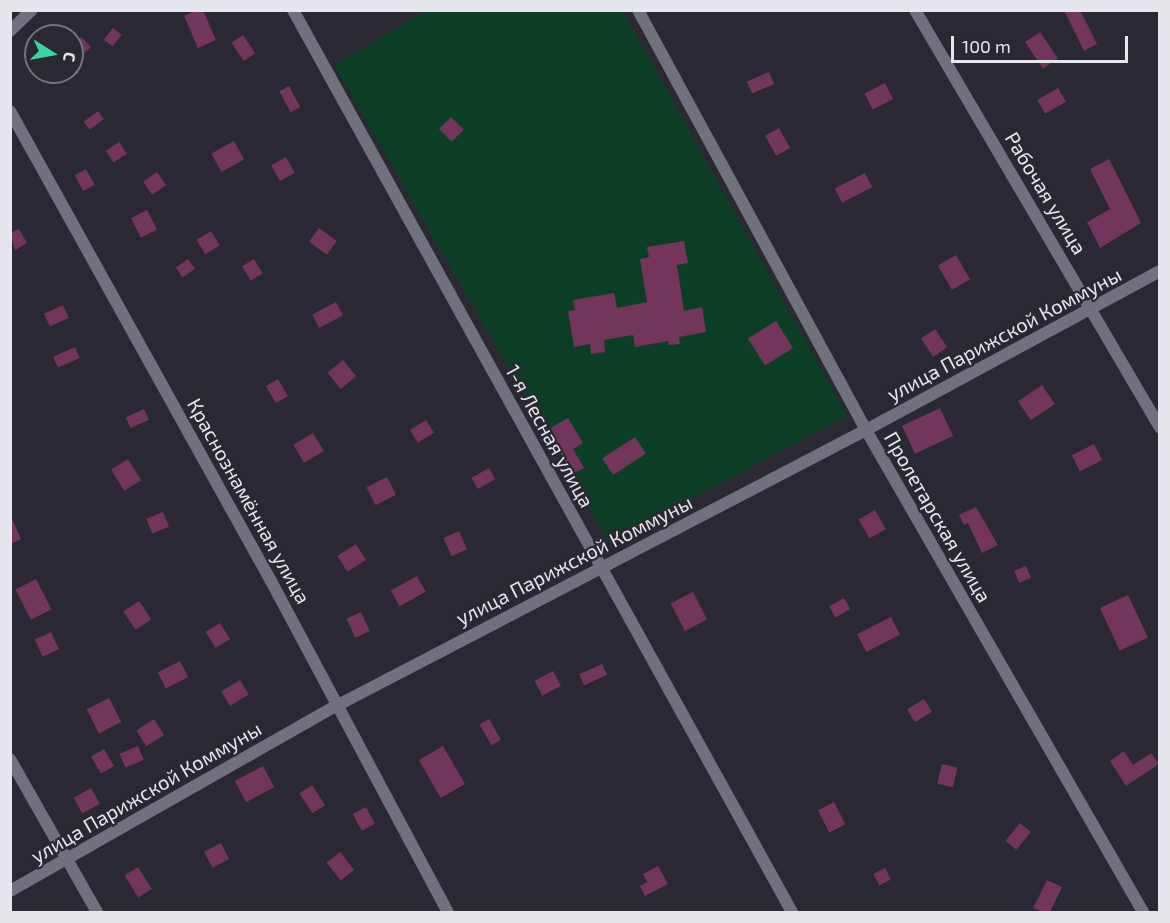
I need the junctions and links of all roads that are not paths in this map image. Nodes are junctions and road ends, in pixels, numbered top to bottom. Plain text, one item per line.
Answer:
1 (32, 10) edge
2 (293, 10) edge
3 (638, 10) edge
4 (915, 10) edge
5 (10, 31) edge
6 (10, 111) edge
7 (1160, 271) edge
8 (1093, 309) junction
9 (1160, 428) edge
10 (866, 430) junction
11 (602, 567) junction
12 (338, 705) junction
13 (10, 759) edge
14 (68, 860) junction
15 (10, 891) edge
16 (97, 912) edge
17 (448, 912) edge
18 (792, 912) edge
19 (1143, 912) edge

1 - 5 street
2 - 11 street, 1-я Лесная улица
3 - 10 street, Пролетарская улица
4 - 8 street, Рабочая улица
6 - 12 street, Краснознамённая улица
7 - 8 street, улица Парижской Коммуны
8 - 9 street, Рабочая улица
8 - 10 street, улица Парижской Коммуны
10 - 11 street, улица Парижской Коммуны
10 - 19 street, Пролетарская улица
11 - 12 street, улица Парижской Коммуны
11 - 18 street, 1-я Лесная улица
12 - 14 street, улица Парижской Коммуны
12 - 17 street, Краснознамённая улица
13 - 14 street
14 - 15 street, улица Парижской Коммуны
14 - 16 street

